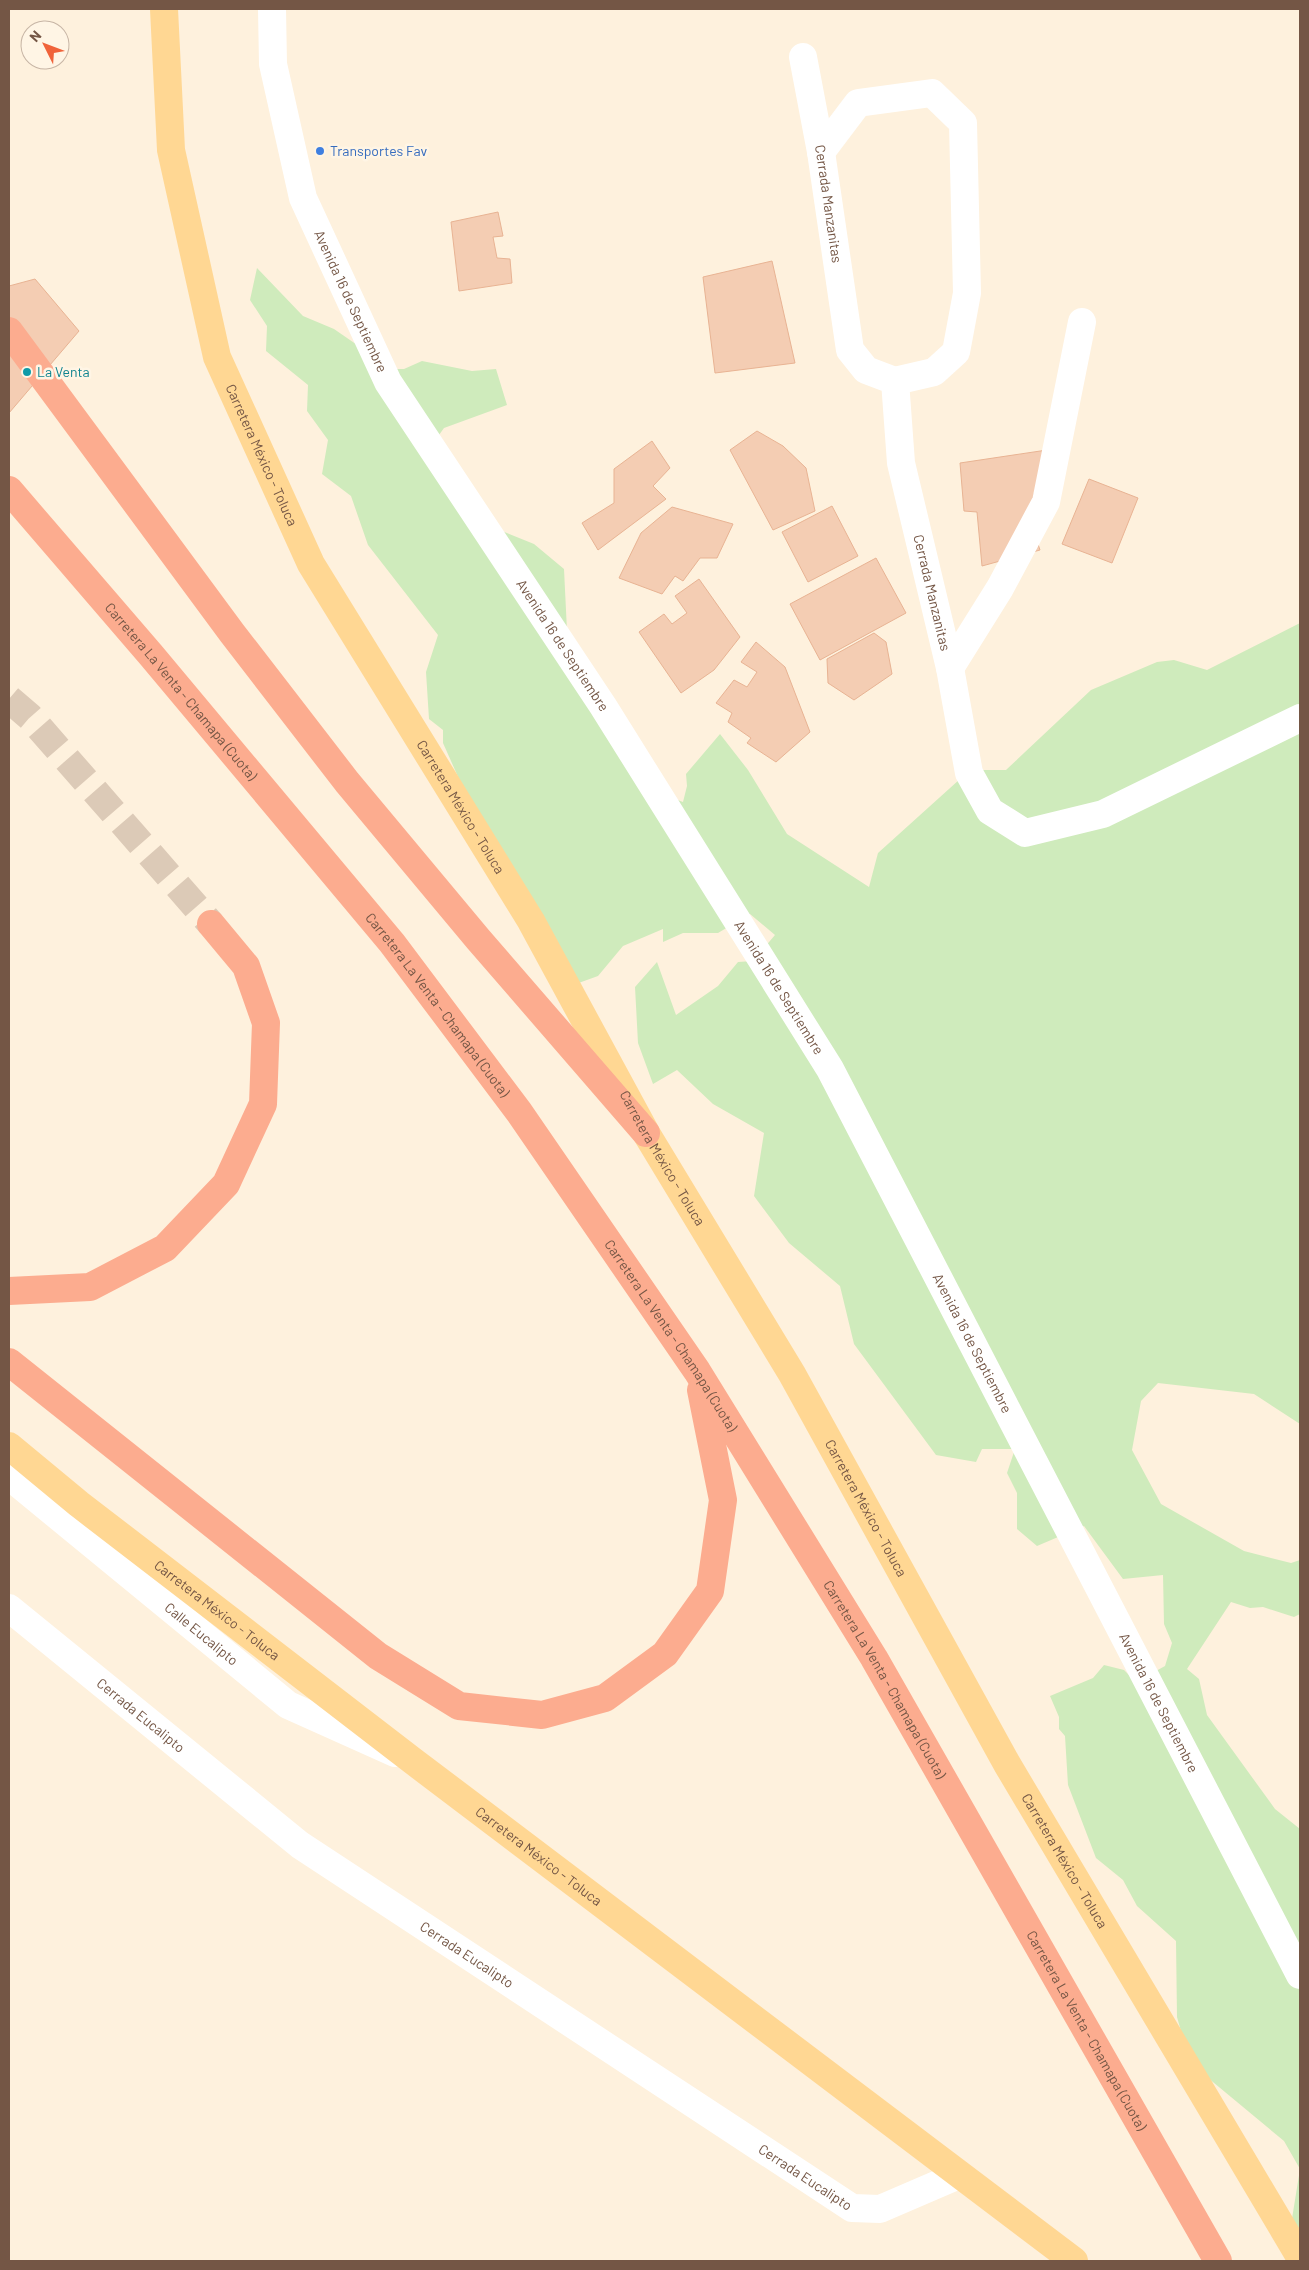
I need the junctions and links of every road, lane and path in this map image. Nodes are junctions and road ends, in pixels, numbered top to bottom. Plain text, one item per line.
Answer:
1 (164, 9) edge
2 (272, 9) edge
3 (803, 57) dead end
4 (820, 152) junction
5 (1082, 322) dead end
6 (9, 331) edge
7 (895, 381) junction
8 (9, 490) edge
9 (950, 668) junction
10 (1300, 718) edge
11 (211, 924) tunnel mouth
12 (646, 1133) junction
13 (9, 1292) edge
14 (9, 1362) edge
15 (697, 1371) junction
16 (9, 1446) edge
17 (9, 1476) edge
18 (9, 1608) edge
19 (413, 1761) junction
20 (1300, 1974) edge
21 (959, 2175) junction
22 (1300, 2257) edge
23 (1068, 2259) edge
24 (1218, 2261) edge

1 - 12 main road, Carretera México - Toluca
2 - 20 street, Avenida 16 de Septiembre
3 - 4 street, Cerrada Manzanitas
4 - 7 street, Cerrada Manzanitas
4 - 7 street
5 - 9 street
6 - 12 highway
7 - 9 street, Cerrada Manzanitas
8 - 15 highway, Carretera La Venta - Chamapa (Cuota)
9 - 10 street, Cerrada Manzanitas
11 - 13 highway
12 - 22 main road, Carretera México - Toluca
14 - 15 highway
15 - 24 highway, Carretera La Venta - Chamapa (Cuota)
16 - 19 main road, Carretera México - Toluca
17 - 19 street, Calle Eucalipto
18 - 21 street, Cerrada Eucalipto
19 - 21 main road, Carretera México - Toluca
21 - 23 main road, Carretera México - Toluca

